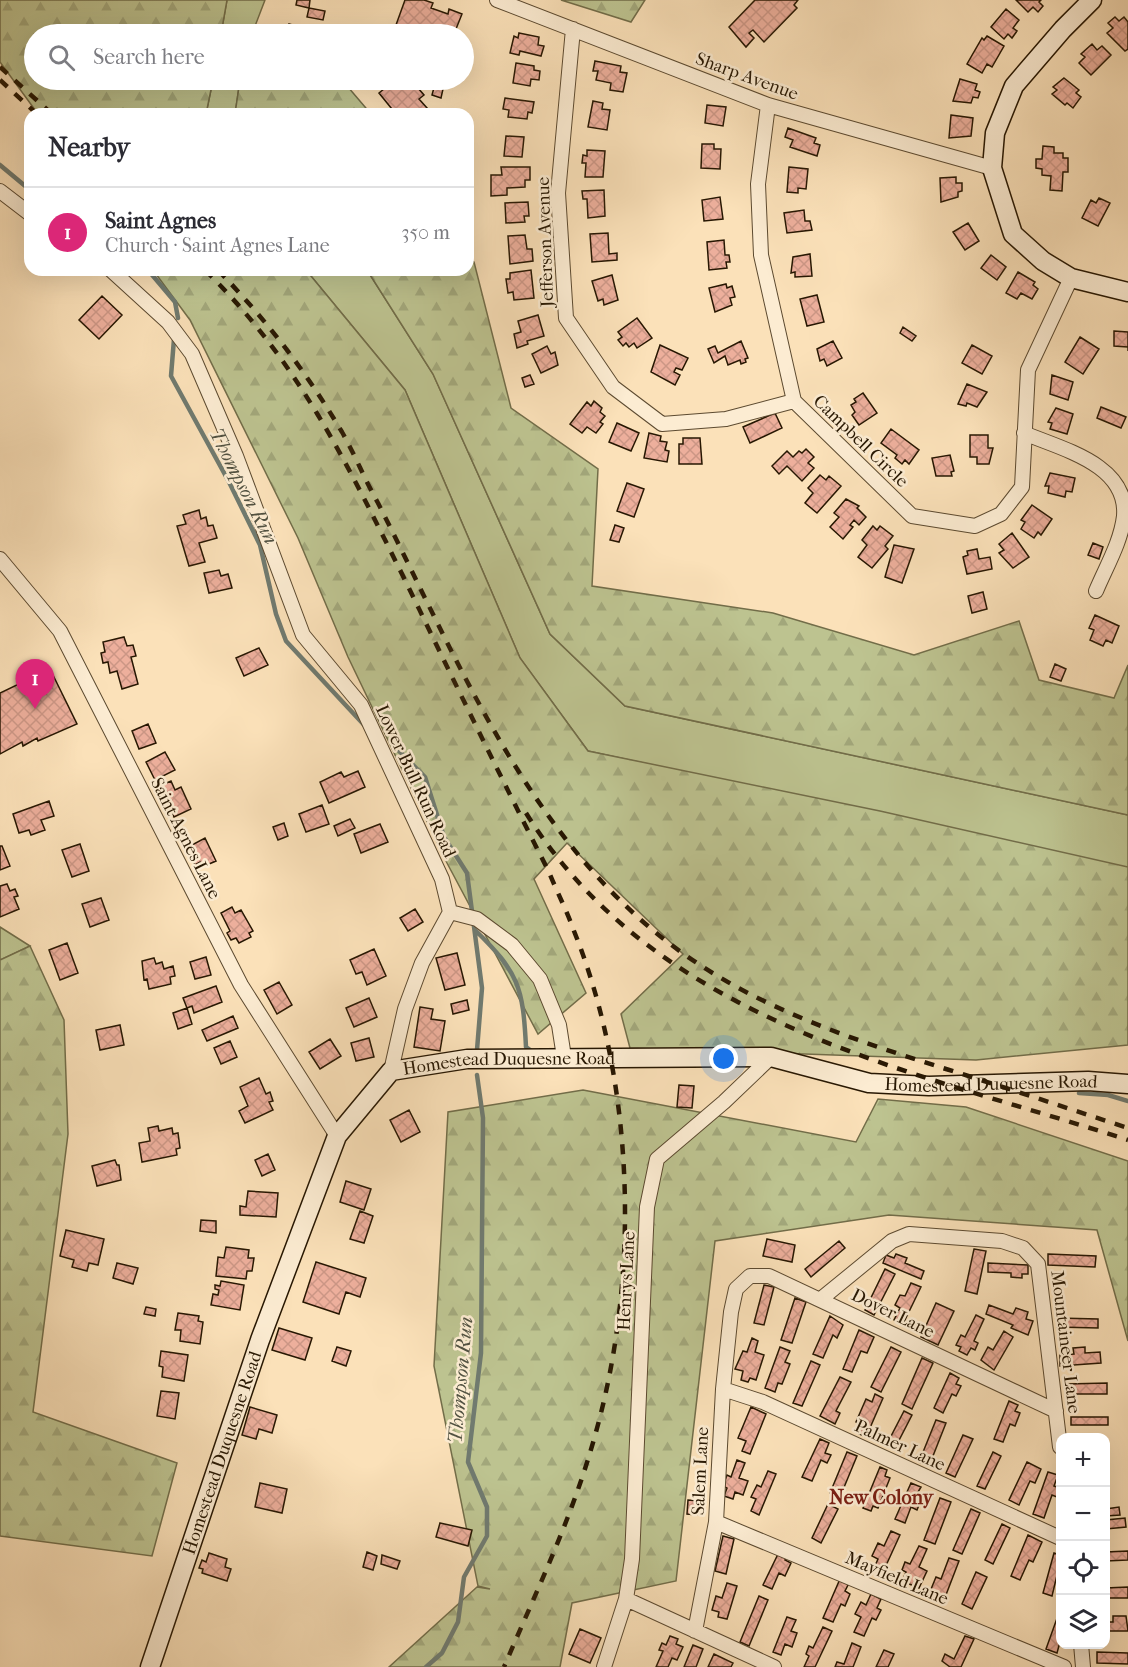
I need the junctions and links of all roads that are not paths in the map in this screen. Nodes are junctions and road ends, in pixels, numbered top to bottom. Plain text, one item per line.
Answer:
1 (497, 0) edge
2 (1092, 0) edge
3 (573, 29) junction
4 (768, 105) junction
5 (992, 168) junction
6 (0, 191) edge
7 (24, 209) edge
8 (118, 276) edge
9 (1071, 278) junction
10 (1128, 291) edge
11 (794, 401) junction
12 (1024, 434) junction
13 (0, 559) edge
14 (1096, 591) dead end
15 (450, 912) junction
16 (564, 1056) junction
17 (771, 1057) junction
18 (391, 1071) junction
19 (1128, 1084) edge
20 (336, 1136) junction
21 (821, 1299) junction
22 (731, 1312) joint
23 (723, 1389) junction
24 (1056, 1411) junction
25 (1058, 1433) edge
26 (716, 1522) junction
27 (1056, 1536) edge
28 (626, 1599) junction
29 (695, 1631) junction
30 (1081, 1649) edge
31 (150, 1667) edge
32 (604, 1667) edge
33 (774, 1667) edge
34 (1064, 1667) edge
35 (1083, 1667) edge

1 - 3 street, Sharp Avenue
2 - 5 street
3 - 4 street, Sharp Avenue
3 - 11 street, Jefferson Avenue
4 - 5 street, Sharp Avenue
4 - 11 street, Campbell Circle
5 - 9 street
6 - 7 street
8 - 15 street, Lower Bull Run Road
9 - 10 street
9 - 12 street, Campbell Circle
11 - 12 street, Campbell Circle
12 - 14 street
13 - 20 street, Saint Agnes Lane
15 - 16 street
15 - 18 street
16 - 17 street, Homestead Duquesne Road
16 - 18 street, Homestead Duquesne Road
17 - 19 street, Homestead Duquesne Road
17 - 28 street, Henrys Lane
18 - 20 street, Homestead Duquesne Road
20 - 31 street, Homestead Duquesne Road
21 - 22 street, Dover Lane
21 - 24 street, Dover Lane
21 - 24 street, Mountaineer Lane
22 - 23 street, Salem Lane
23 - 26 street, Salem Lane
23 - 27 street, Palmer Lane
24 - 25 street, Mountaineer Lane
26 - 29 street, Salem Lane
26 - 34 street, Mayfield Lane
28 - 29 street
28 - 32 street, Henrys Lane
29 - 33 street
30 - 35 street

